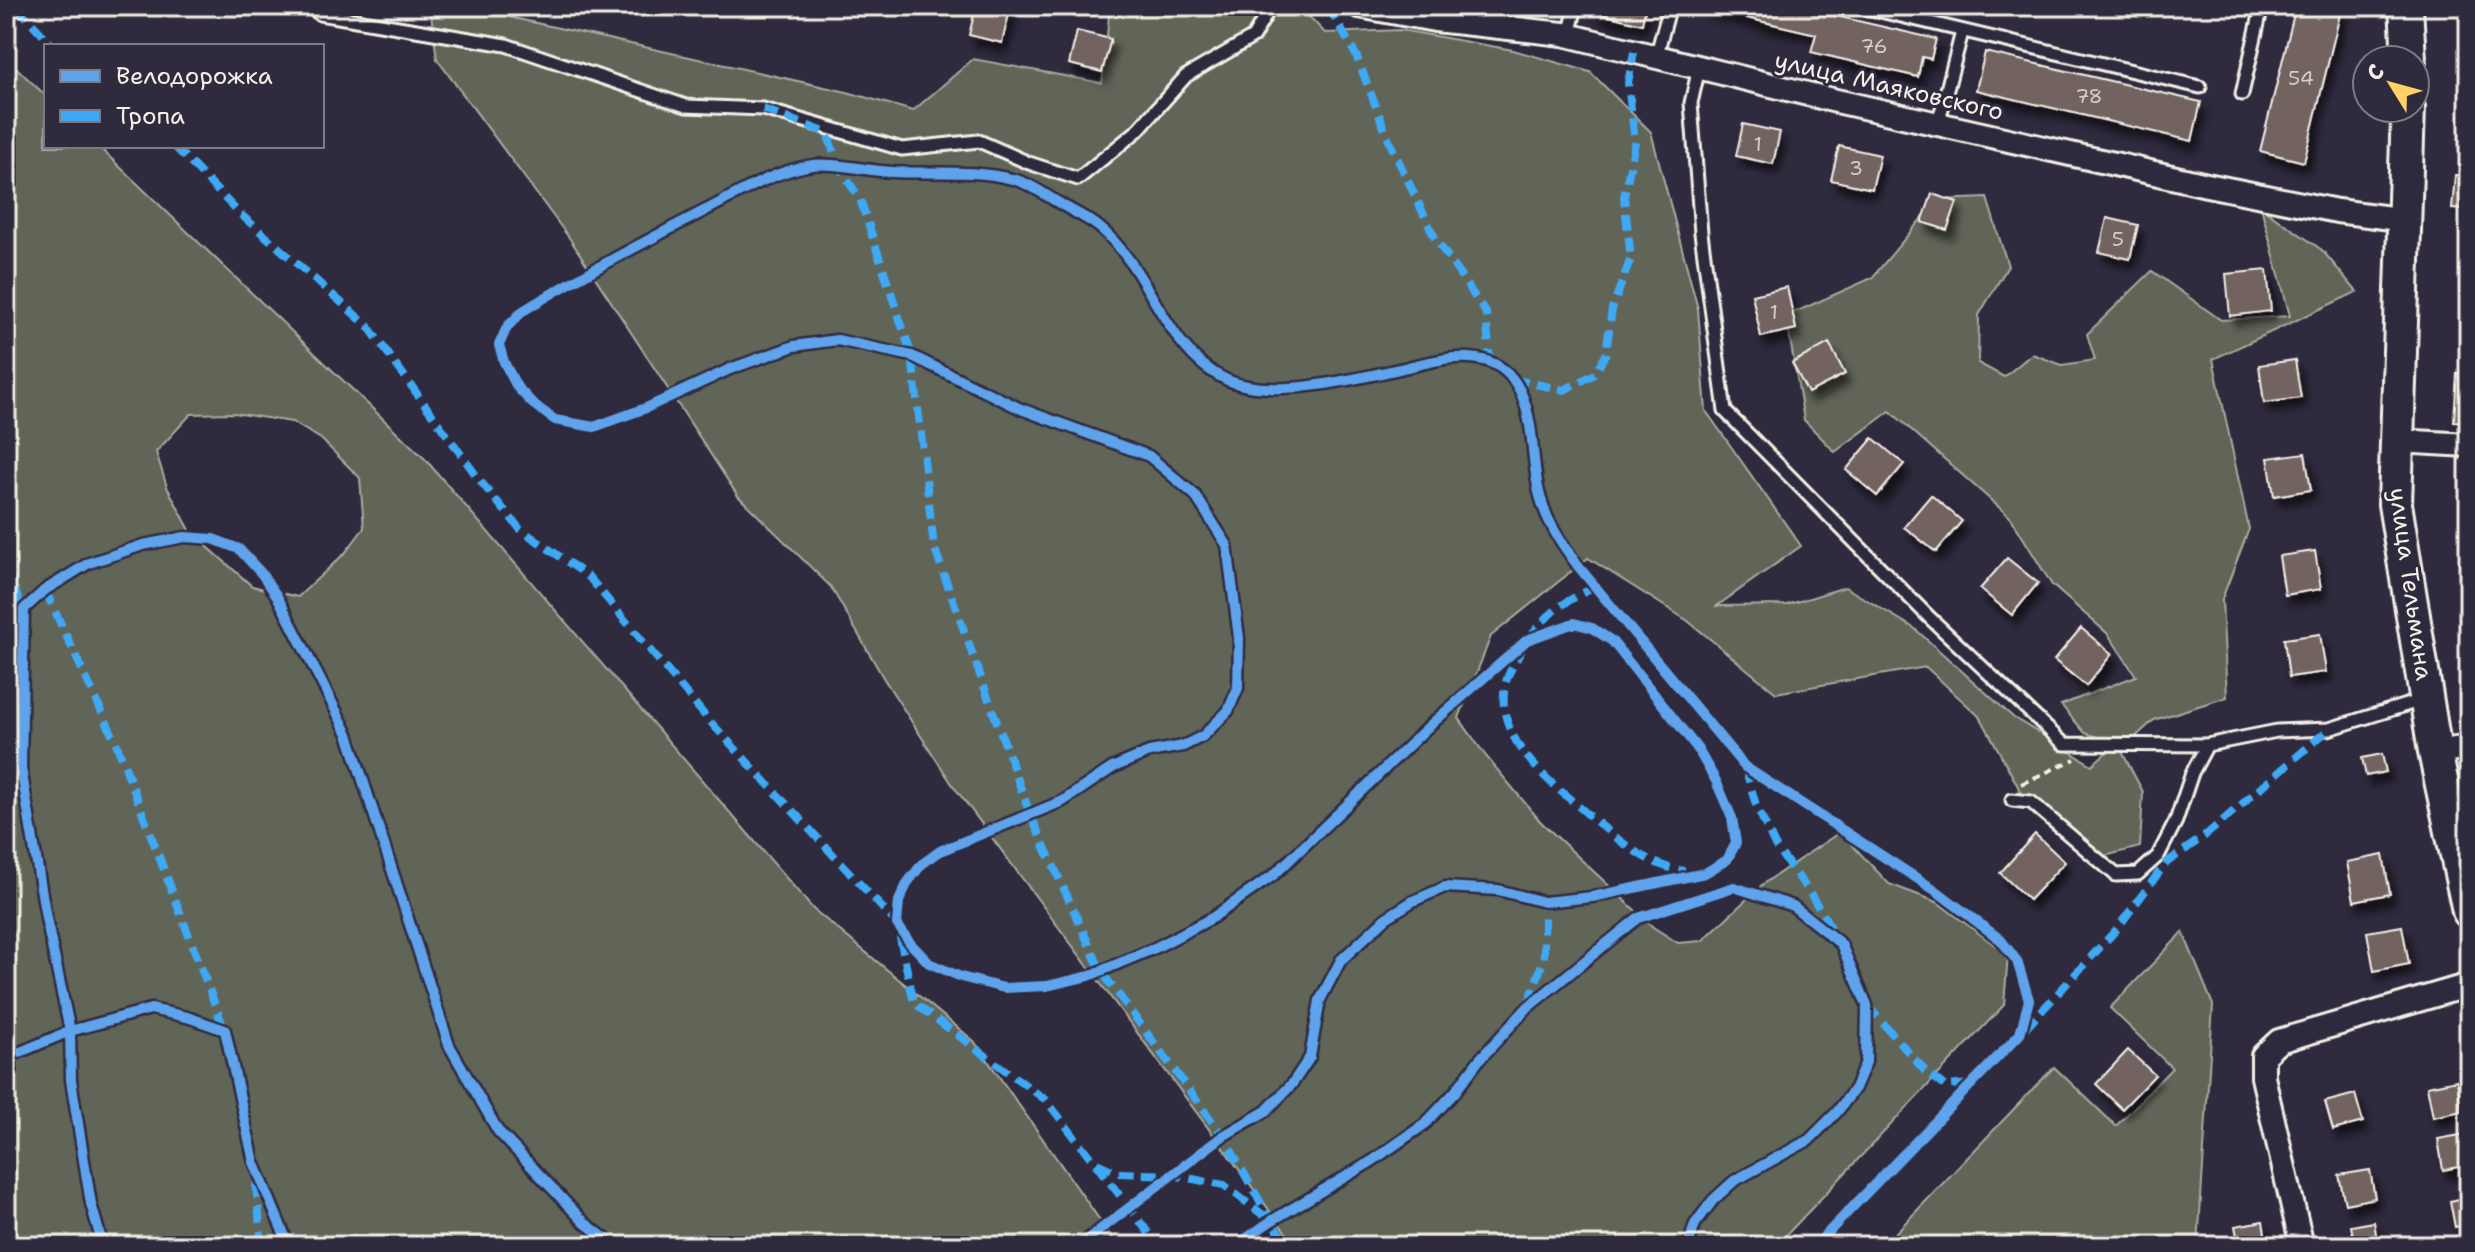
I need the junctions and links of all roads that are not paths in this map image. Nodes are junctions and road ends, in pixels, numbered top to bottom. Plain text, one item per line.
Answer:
1 (308, 6) edge
2 (1271, 6) edge
3 (1359, 6) edge
4 (1576, 6) edge
5 (1670, 6) edge
6 (1859, 6) edge
7 (2262, 6) edge
8 (2406, 6) edge
9 (1962, 32) junction
10 (1569, 36) junction
11 (2408, 44) edge
12 (1656, 57) junction
13 (1699, 68) junction
14 (2200, 87) dead end
15 (2242, 94) dead end
16 (1938, 124) junction
17 (2408, 124) edge
18 (2406, 220) junction
19 (2397, 441) junction
20 (2469, 445) edge
21 (2426, 699) junction
22 (2207, 745) junction
23 (2469, 747) edge
24 (2435, 752) junction
25 (2012, 800) dead end
26 (2469, 911) edge
27 (2469, 985) edge
28 (2302, 1246) edge

1 - 2 lane
3 - 10 street, улица Маяковского
4 - 10 lane
5 - 12 lane
6 - 9 lane
7 - 15 lane
8 - 11 street
9 - 14 lane
9 - 16 lane
10 - 12 street, улица Маяковского
12 - 13 street, улица Маяковского
13 - 16 street, улица Маяковского
13 - 22 lane
16 - 18 street, улица Маяковского
17 - 18 street, улица Тельмана
18 - 19 street, улица Тельмана
19 - 20 street
19 - 21 street, улица Тельмана
21 - 22 lane
21 - 24 street, улица Тельмана
22 - 25 lane
23 - 24 street
24 - 26 street, улица Тельмана
27 - 28 street

